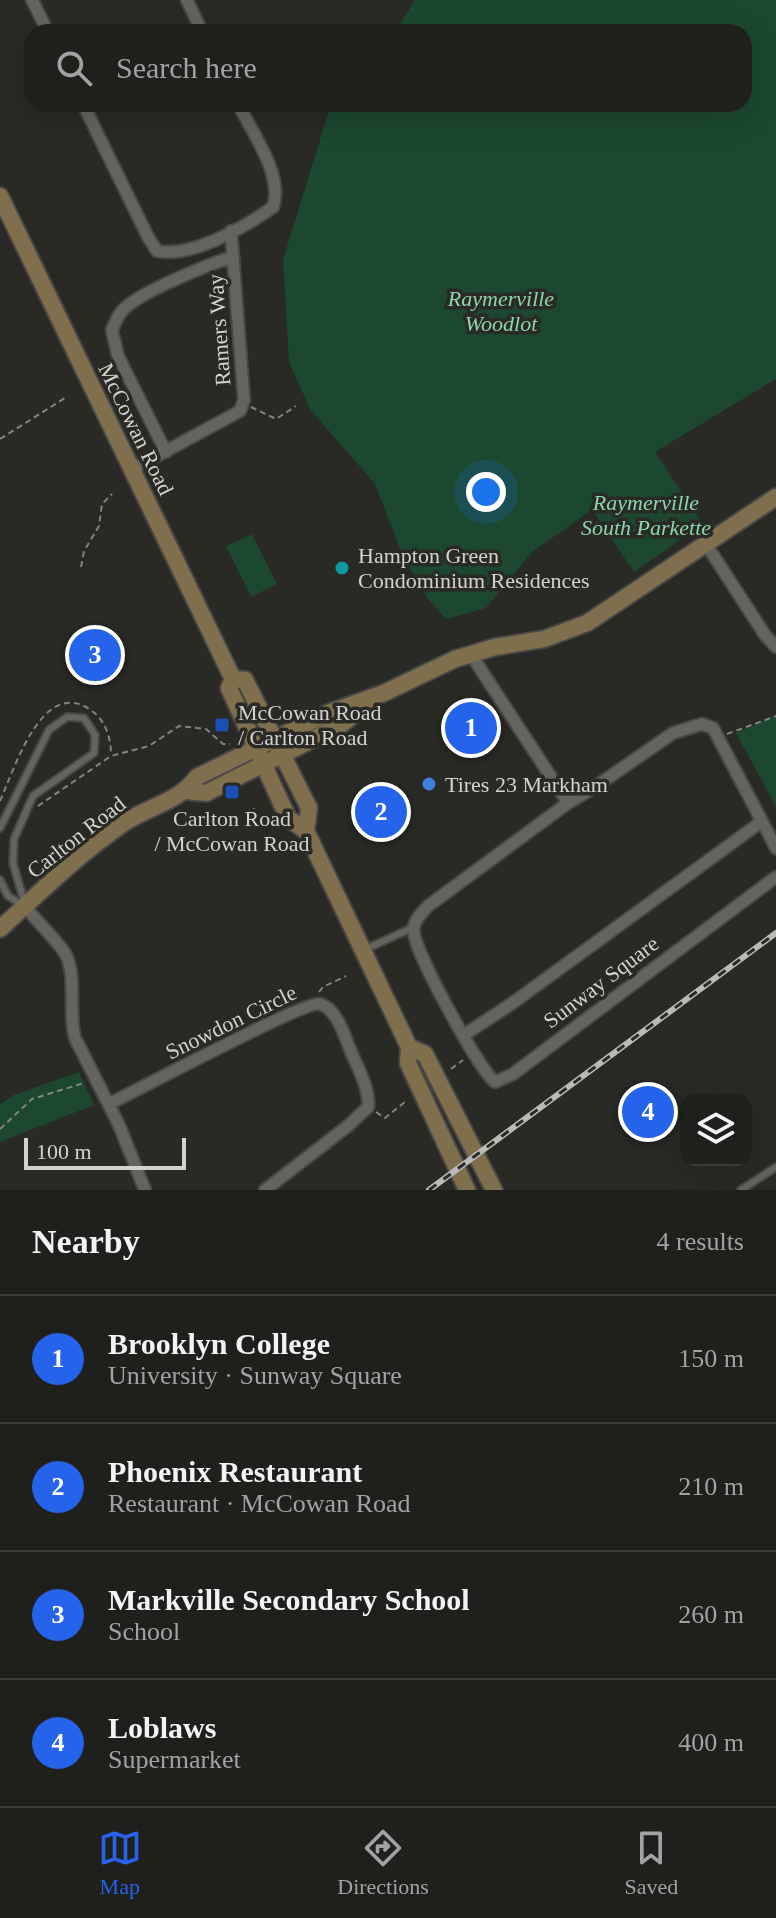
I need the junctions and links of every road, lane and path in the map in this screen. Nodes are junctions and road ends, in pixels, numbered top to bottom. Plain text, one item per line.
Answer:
1 (32, 0) edge
2 (187, 0) edge
3 (44, 24) edge
4 (198, 24) edge
5 (87, 112) edge
6 (242, 112) edge
7 (0, 196) edge
8 (231, 231) junction
9 (233, 257) junction
10 (65, 398) dead end
11 (242, 405) junction
12 (296, 406) dead end
13 (0, 439) edge
14 (166, 452) junction
15 (131, 470) junction
16 (112, 494) dead end
17 (776, 497) edge
18 (706, 544) junction
19 (81, 567) dead end
20 (776, 647) edge
21 (470, 653) junction
22 (233, 679) junction
23 (776, 716) edge
24 (719, 738) junction
25 (235, 744) dead end
26 (279, 745) junction
27 (255, 747) junction
28 (262, 763) junction
29 (187, 791) junction
30 (568, 803) junction
31 (34, 809) dead end
32 (761, 822) junction
33 (0, 828) edge
34 (306, 831) junction
35 (776, 848) edge
36 (776, 877) edge
37 (0, 882) edge
38 (25, 906) junction
39 (414, 927) junction
40 (0, 929) edge
41 (363, 951) junction
42 (346, 976) dead end
43 (312, 1004) junction
44 (464, 1035) junction
45 (409, 1047) junction
46 (474, 1052) junction
47 (451, 1069) dead end
48 (96, 1080) junction
49 (406, 1101) dead end
50 (109, 1104) junction
51 (368, 1107) junction
52 (0, 1129) edge
53 (776, 1167) edge
54 (145, 1190) edge
55 (265, 1190) edge
56 (467, 1190) edge
57 (494, 1190) edge
58 (741, 1190) edge

1 - 3 street
2 - 4 street
5 - 8 street
6 - 8 street
7 - 15 main road, McCowan Road
8 - 9 street, Ramers Way
9 - 11 street, Ramers Way
9 - 14 street, Ramers Way
10 - 13 path
11 - 12 path
11 - 14 street, Ramers Way
14 - 15 street, Ramers Way
15 - 22 main road, McCowan Road
16 - 19 path
17 - 18 main road
18 - 20 street
18 - 21 main road
21 - 26 main road
21 - 30 street
22 - 26 main road, McCowan Road
22 - 27 main road, McCowan Road
23 - 24 path
24 - 30 street
24 - 32 street
25 - 31 path
26 - 27 main road, Carlton Road
26 - 28 main road, Carlton Road
26 - 34 main road, McCowan Road
27 - 28 main road, McCowan Road
27 - 29 main road, Carlton Road
28 - 29 main road, Carlton Road
28 - 34 main road, McCowan Road
29 - 38 main road, Carlton Road
30 - 39 street
32 - 35 street
32 - 44 street, Sunway Square
33 - 38 lane
34 - 41 main road, McCowan Road
36 - 46 street, Sunway Square
37 - 38 lane
38 - 40 main road, Carlton Road
38 - 48 street
39 - 41 lane
39 - 44 street, Sunway Square
41 - 45 main road, McCowan Road
42 - 43 path
43 - 50 street, Snowdon Circle
43 - 51 street, Snowdon Circle
44 - 46 street, Sunway Square
45 - 56 main road, McCowan Road
45 - 57 main road, McCowan Road
46 - 47 path
48 - 50 street
48 - 52 path
49 - 51 path
50 - 54 street
51 - 55 street
53 - 58 lane

